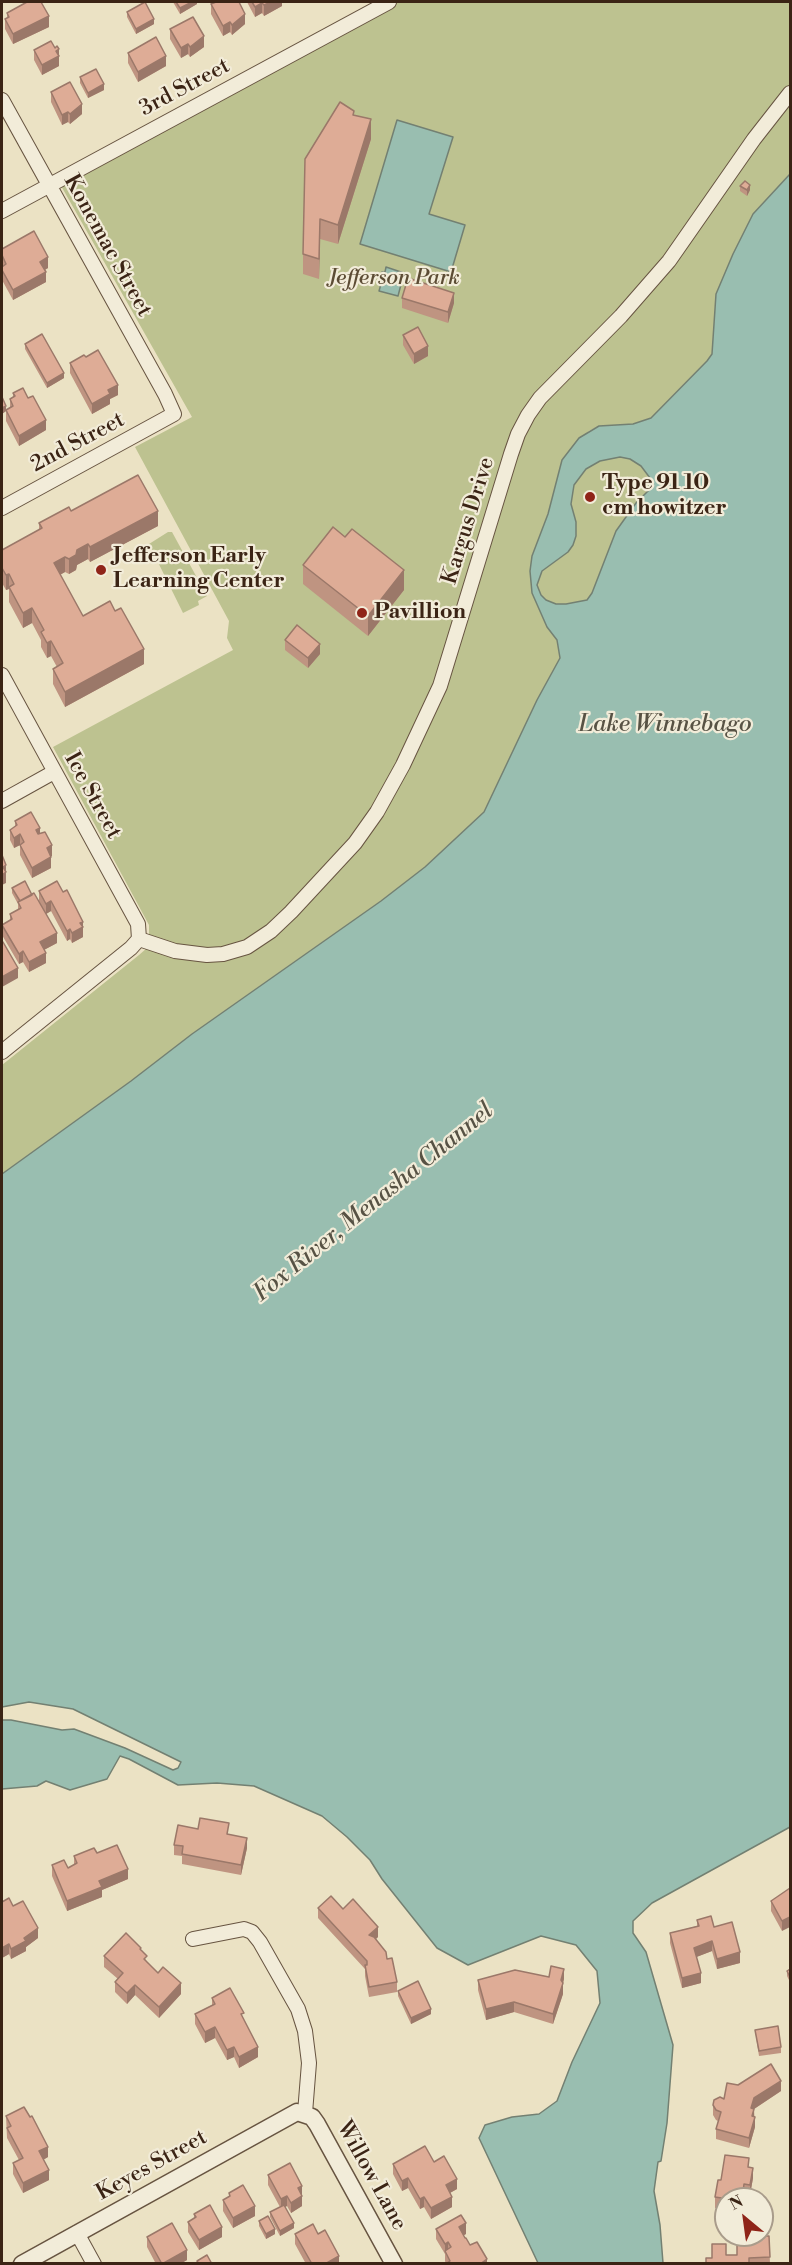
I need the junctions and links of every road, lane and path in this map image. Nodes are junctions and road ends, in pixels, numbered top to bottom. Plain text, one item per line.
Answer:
1 (389, 2) edge
2 (790, 93) edge
3 (2, 100) edge
4 (49, 185) junction
5 (2, 211) edge
6 (174, 414) joint
7 (2, 508) edge
8 (2, 675) edge
9 (54, 772) junction
10 (2, 801) edge
11 (139, 939) junction
12 (2, 1052) edge
13 (193, 1939) dead end
14 (305, 2114) junction
15 (77, 2233) junction
16 (22, 2264) edge
17 (94, 2264) edge
18 (394, 2264) edge

1 - 4 street, 3rd Street
2 - 11 street, Kargus Drive
3 - 4 street, Konemac Street
4 - 5 street, 3rd Street
4 - 6 street, Konemac Street
6 - 7 street, 2nd Street
8 - 9 street, Ice Street
9 - 10 street
9 - 11 street, Ice Street
11 - 12 street
13 - 14 street
14 - 15 street, Keyes Street
14 - 18 street, Willow Lane
15 - 16 street, Keyes Street
15 - 17 street

